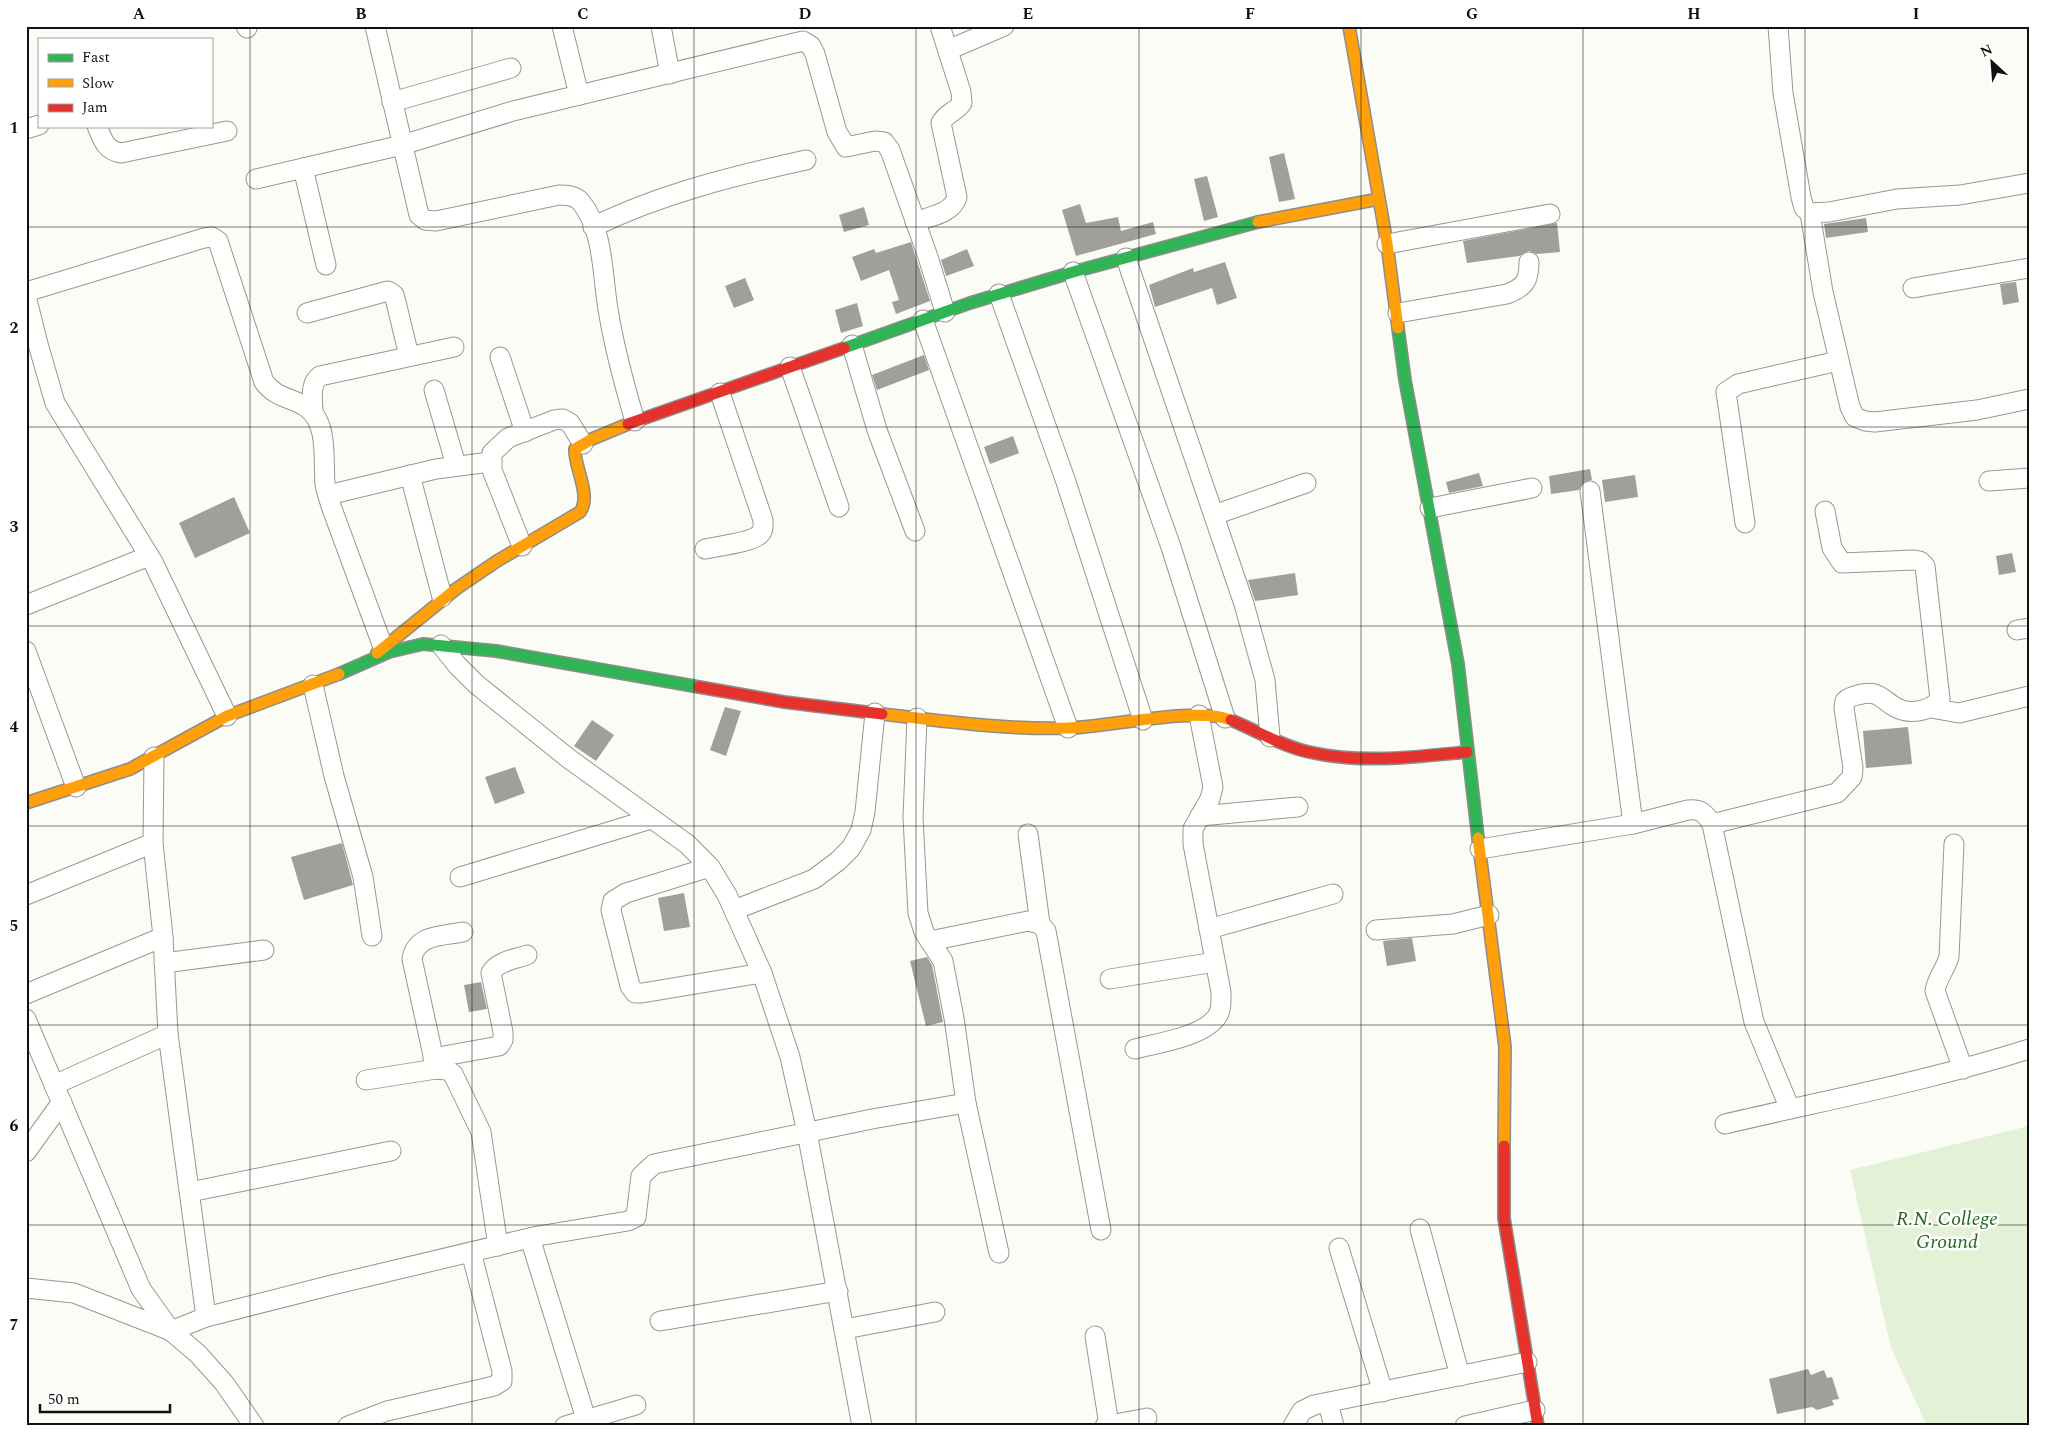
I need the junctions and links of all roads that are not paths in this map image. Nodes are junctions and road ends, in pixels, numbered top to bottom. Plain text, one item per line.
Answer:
1 (375, 26) edge
2 (562, 26) edge
3 (660, 26) edge
4 (940, 26) edge
5 (1004, 26) edge
6 (1349, 26) edge
7 (1778, 26) edge
8 (948, 50) junction
9 (511, 68) dead end
10 (670, 74) junction
11 (579, 95) junction
12 (392, 102) junction
13 (38, 125) edge
14 (98, 128) edge
15 (26, 129) edge
16 (227, 131) dead end
17 (402, 145) junction
18 (806, 160) dead end
19 (303, 168) junction
20 (256, 179) dead end
21 (2029, 183) edge
22 (1379, 199) junction
23 (1810, 213) junction
24 (1550, 214) dead end
25 (915, 222) junction
26 (593, 227) junction
27 (1387, 244) junction
28 (1126, 258) junction
29 (1529, 262) dead end
30 (326, 265) dead end
31 (2029, 268) edge
32 (1073, 272) junction
33 (1913, 288) dead end
34 (26, 294) edge
35 (999, 294) junction
36 (945, 312) junction
37 (308, 313) dead end
38 (1398, 313) junction
39 (923, 320) junction
40 (852, 345) junction
41 (454, 346) dead end
42 (409, 356) junction
43 (500, 357) dead end
44 (1838, 361) junction
45 (790, 367) junction
46 (434, 390) dead end
47 (720, 393) junction
48 (2029, 399) edge
49 (313, 413) junction
50 (635, 421) junction
51 (525, 432) junction
52 (582, 444) junction
53 (490, 462) junction
54 (456, 466) junction
55 (410, 475) junction
56 (2029, 478) edge
57 (1990, 481) dead end
58 (1306, 484) dead end
59 (1532, 488) dead end
60 (1590, 491) dead end
61 (328, 495) junction
62 (839, 507) dead end
63 (1430, 508) junction
64 (1825, 511) dead end
65 (1214, 515) junction
66 (1745, 523) dead end
67 (915, 531) dead end
68 (522, 546) junction
69 (705, 549) dead end
70 (150, 556) junction
71 (442, 597) junction
72 (26, 605) edge
73 (441, 645) junction
74 (383, 647) junction
75 (26, 651) edge
76 (368, 662) junction
77 (313, 685) junction
78 (2029, 696) edge
79 (1931, 708) junction
80 (875, 713) junction
81 (1200, 715) junction
82 (227, 716) junction
83 (917, 718) junction
84 (1225, 718) junction
85 (1143, 720) junction
86 (1068, 728) junction
87 (1270, 738) junction
88 (1467, 752) junction
89 (154, 756) junction
90 (76, 787) junction
91 (26, 803) edge
92 (1298, 807) dead end
93 (1200, 816) junction
94 (651, 819) junction
95 (1633, 824) junction
96 (1712, 824) junction
97 (1028, 834) dead end
98 (153, 843) junction
99 (1954, 844) dead end
100 (1480, 849) junction
101 (710, 867) junction
102 (460, 877) dead end
103 (1333, 894) dead end
104 (26, 895) edge
105 (734, 910) junction
106 (1489, 915) junction
107 (1040, 924) junction
108 (1209, 929) junction
109 (1376, 930) dead end
110 (463, 932) dead end
111 (372, 936) dead end
112 (163, 937) junction
113 (930, 941) junction
114 (264, 950) dead end
115 (527, 955) dead end
116 (1215, 962) junction
117 (164, 963) junction
118 (762, 973) junction
119 (1110, 979) dead end
120 (26, 994) edge
121 (26, 1019) edge
122 (168, 1034) junction
123 (1136, 1049) dead end
124 (2029, 1049) edge
125 (434, 1063) junction
126 (1963, 1069) junction
127 (366, 1080) dead end
128 (54, 1085) junction
129 (62, 1102) junction
130 (966, 1102) junction
131 (1790, 1109) junction
132 (1725, 1124) dead end
133 (807, 1132) junction
134 (391, 1151) dead end
135 (26, 1152) edge
136 (190, 1192) junction
137 (1420, 1229) dead end
138 (1101, 1230) dead end
139 (530, 1238) junction
140 (498, 1246) junction
141 (1340, 1248) dead end
142 (471, 1252) junction
143 (999, 1253) dead end
144 (26, 1288) edge
145 (838, 1290) junction
146 (935, 1312) dead end
147 (206, 1317) junction
148 (660, 1321) dead end
149 (845, 1329) junction
150 (171, 1331) junction
151 (1095, 1336) dead end
152 (1527, 1362) junction
153 (1460, 1376) junction
154 (1383, 1392) junction
155 (1328, 1403) junction
156 (636, 1405) dead end
157 (1147, 1418) dead end
158 (1537, 1418) edge
159 (586, 1419) junction
160 (1107, 1425) edge
161 (254, 1426) edge
162 (348, 1426) edge
163 (565, 1426) edge
164 (862, 1426) edge
165 (1293, 1426) edge
166 (1334, 1426) edge
167 (1465, 1426) edge

1 - 12 street
2 - 11 street
3 - 10 street
4 - 8 street
5 - 8 street
6 - 22 street
7 - 23 street
8 - 25 street
9 - 12 street
10 - 11 street
10 - 25 street
11 - 17 street
12 - 17 street
13 - 15 street
14 - 16 street
17 - 19 street
17 - 26 street
18 - 26 street
19 - 20 street
19 - 30 street
21 - 23 street
22 - 27 street
22 - 28 street
23 - 44 street
24 - 27 street
25 - 36 street
26 - 50 street
27 - 38 street
28 - 32 street
28 - 65 street
29 - 38 street
31 - 33 street
32 - 35 street
32 - 84 street
34 - 49 street
34 - 70 street
35 - 36 street
35 - 85 street
36 - 39 street
37 - 42 street
38 - 63 street
39 - 40 street
39 - 86 street
40 - 45 street
40 - 67 street
41 - 42 street
42 - 49 street
43 - 51 street
44 - 48 street
44 - 66 street
45 - 47 street
45 - 62 street
46 - 54 street
47 - 50 street
47 - 69 street
49 - 61 street
50 - 52 street
51 - 52 street
51 - 53 street
52 - 68 street
53 - 54 street
53 - 68 street
54 - 55 street
55 - 61 street
55 - 71 street
56 - 57 street
58 - 65 street
59 - 63 street
60 - 95 street
61 - 74 street
63 - 88 street
64 - 79 street
65 - 87 street
68 - 71 street
70 - 72 street
70 - 82 street
71 - 74 street
73 - 76 street
73 - 80 street
73 - 94 street
74 - 76 street
75 - 90 street
76 - 77 street
77 - 82 street
77 - 111 street
78 - 79 street
79 - 96 street
80 - 83 street
80 - 105 street
81 - 84 street
81 - 85 street
81 - 93 street
82 - 89 street
83 - 86 street
83 - 113 street
84 - 87 street
85 - 86 street
87 - 88 street
88 - 100 street
89 - 90 street
89 - 98 street
90 - 91 street
92 - 93 street
93 - 108 street
94 - 101 street
94 - 102 street
95 - 96 street
95 - 100 street
96 - 131 street
97 - 107 street
98 - 104 street
98 - 112 street
99 - 126 street
100 - 106 street
101 - 105 street
101 - 118 street
103 - 108 street
105 - 118 street
106 - 109 street
106 - 152 street
107 - 113 street
107 - 138 street
108 - 116 street
110 - 125 street
112 - 117 street
112 - 120 street
113 - 130 street
114 - 117 street
115 - 125 street
116 - 119 street
116 - 123 street
117 - 122 street
118 - 133 street
121 - 128 street
122 - 128 street
122 - 136 street
124 - 126 street
125 - 127 street
125 - 140 street
126 - 131 street
128 - 129 street
129 - 135 street
129 - 150 street
130 - 133 street
130 - 143 street
131 - 132 street
133 - 139 street
133 - 145 street
134 - 136 street
136 - 147 street
137 - 153 street
139 - 140 street
139 - 159 street
140 - 142 street
141 - 154 street
142 - 147 street
142 - 162 street
144 - 150 street
145 - 148 street
145 - 149 street
146 - 149 street
147 - 150 street
149 - 164 street
150 - 161 street
151 - 160 street
152 - 153 street
152 - 158 street
153 - 154 street
154 - 155 street
155 - 165 street
155 - 166 street
156 - 159 street
157 - 160 street
158 - 167 street
159 - 163 street

